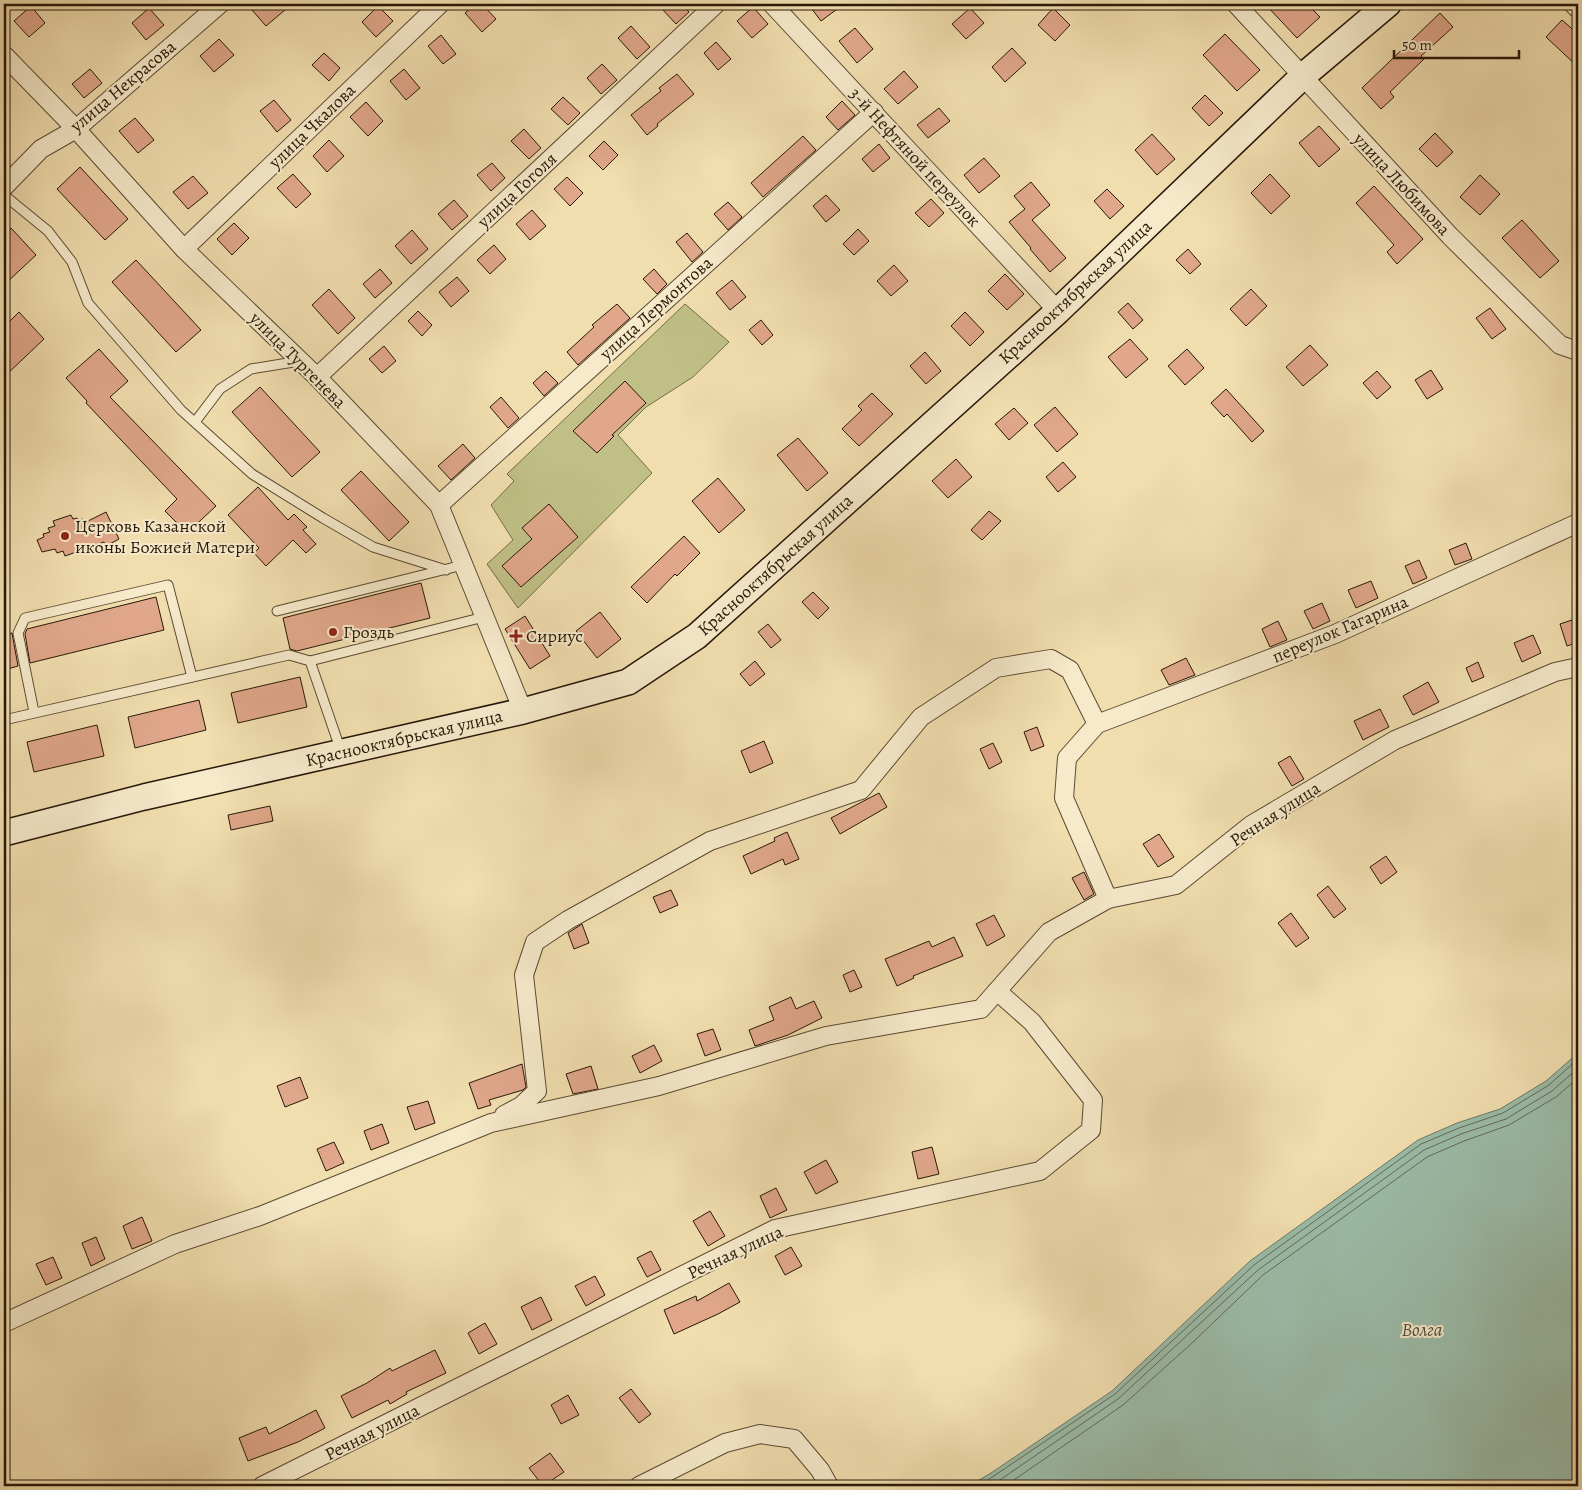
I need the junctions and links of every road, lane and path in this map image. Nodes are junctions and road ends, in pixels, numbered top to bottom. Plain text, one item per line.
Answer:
1 (220, 4) edge
2 (440, 4) edge
3 (716, 4) edge
4 (772, 4) edge
5 (1236, 4) edge
6 (1388, 4) edge
7 (1573, 4) edge
8 (1578, 9) edge
9 (4, 55) edge
10 (1303, 76) junction
11 (874, 112) junction
12 (76, 129) junction
13 (4, 187) edge
14 (4, 195) edge
15 (184, 249) junction
16 (1058, 311) junction
17 (1578, 351) edge
18 (300, 361) junction
19 (316, 377) junction
20 (195, 422) junction
21 (439, 505) junction
22 (1578, 523) edge
23 (463, 564) junction
24 (446, 570) junction
25 (277, 612) dead end
26 (484, 617) junction
27 (310, 661) junction
28 (1578, 667) edge
29 (192, 677) junction
30 (523, 711) junction
31 (34, 712) junction
32 (4, 720) edge
33 (1097, 724) junction
34 (342, 752) junction
35 (4, 833) edge
36 (1108, 899) junction
37 (997, 991) junction
38 (491, 1123) junction
39 (4, 1324) edge
40 (262, 1486) edge
41 (639, 1486) edge
42 (829, 1486) edge

1 - 12 street, улица Некрасова
2 - 15 street, улица Чкалова
3 - 19 street, улица Гоголя
4 - 11 street, 3-й Нефтяной переулок
5 - 10 street, улица Любимова
6 - 10 street, Краснооктябрьская улица
7 - 8 street
9 - 12 street, улица Тургенева
10 - 16 street, Краснооктябрьская улица
10 - 17 street, улица Любимова
11 - 16 street, 3-й Нефтяной переулок
11 - 21 street, улица Лермонтова
12 - 13 street, улица Некрасова
12 - 15 street, улица Тургенева
14 - 20 lane
15 - 18 street, улица Тургенева
16 - 30 street, Краснооктябрьская улица
18 - 19 street, улица Тургенева
18 - 20 lane
19 - 21 street, улица Тургенева
20 - 24 lane
21 - 23 street, улица Тургенева
22 - 33 street, переулок Гагарина
23 - 24 lane
23 - 26 street, улица Тургенева
24 - 25 lane
26 - 27 lane
26 - 30 street, улица Тургенева
27 - 29 lane
27 - 34 lane
28 - 36 street, Речная улица
29 - 31 lane
29 - 31 lane
30 - 34 street, Краснооктябрьская улица
31 - 32 lane
33 - 36 street
33 - 38 street
34 - 35 street, Краснооктябрьская улица
36 - 37 street, Речная улица
37 - 38 street, Речная улица
37 - 40 street, Речная улица
38 - 39 street, Речная улица
41 - 42 street

